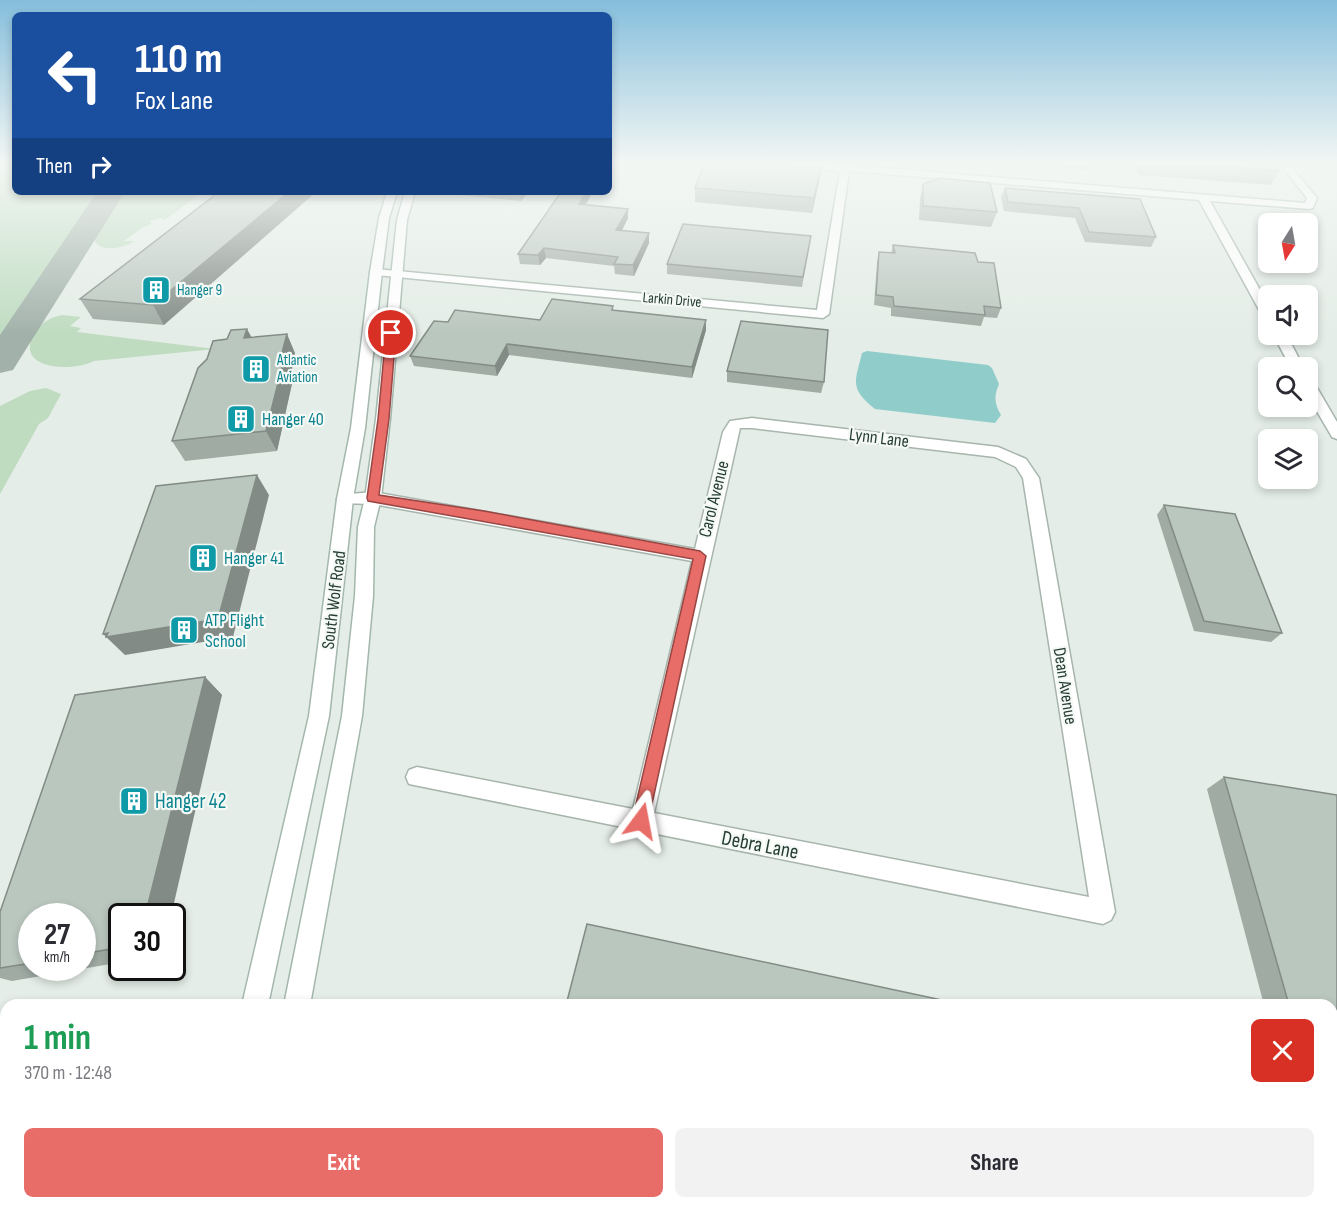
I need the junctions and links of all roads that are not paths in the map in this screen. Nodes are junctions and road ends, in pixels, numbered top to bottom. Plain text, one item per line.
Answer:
1 (384, 220) edge
2 (402, 220) edge
3 (837, 220) edge
4 (1215, 220) edge
5 (376, 272) junction
6 (396, 274) junction
7 (1258, 297) edge
8 (1318, 401) edge
9 (735, 424) joint
10 (1337, 434) edge
11 (1021, 463) joint
12 (373, 498) junction
13 (345, 499) junction
14 (700, 556) junction
15 (417, 777) dead end
16 (641, 821) junction
17 (1102, 912) joint
18 (256, 999) edge
19 (298, 999) edge

1 - 5 street, South Wolf Road
2 - 6 street, South Wolf Road
3 - 6 street, Larkin Drive
4 - 7 street
5 - 6 street, Larkin Drive
5 - 13 street, South Wolf Road
6 - 12 street, South Wolf Road
8 - 10 street
9 - 11 street, Lynn Lane
9 - 14 street, Carol Avenue
11 - 17 street, Dean Avenue
12 - 13 street
12 - 14 street
12 - 19 street, South Wolf Road
13 - 18 street, South Wolf Road
14 - 16 street, Carol Avenue
15 - 16 street, Debra Lane
16 - 17 street, Debra Lane

